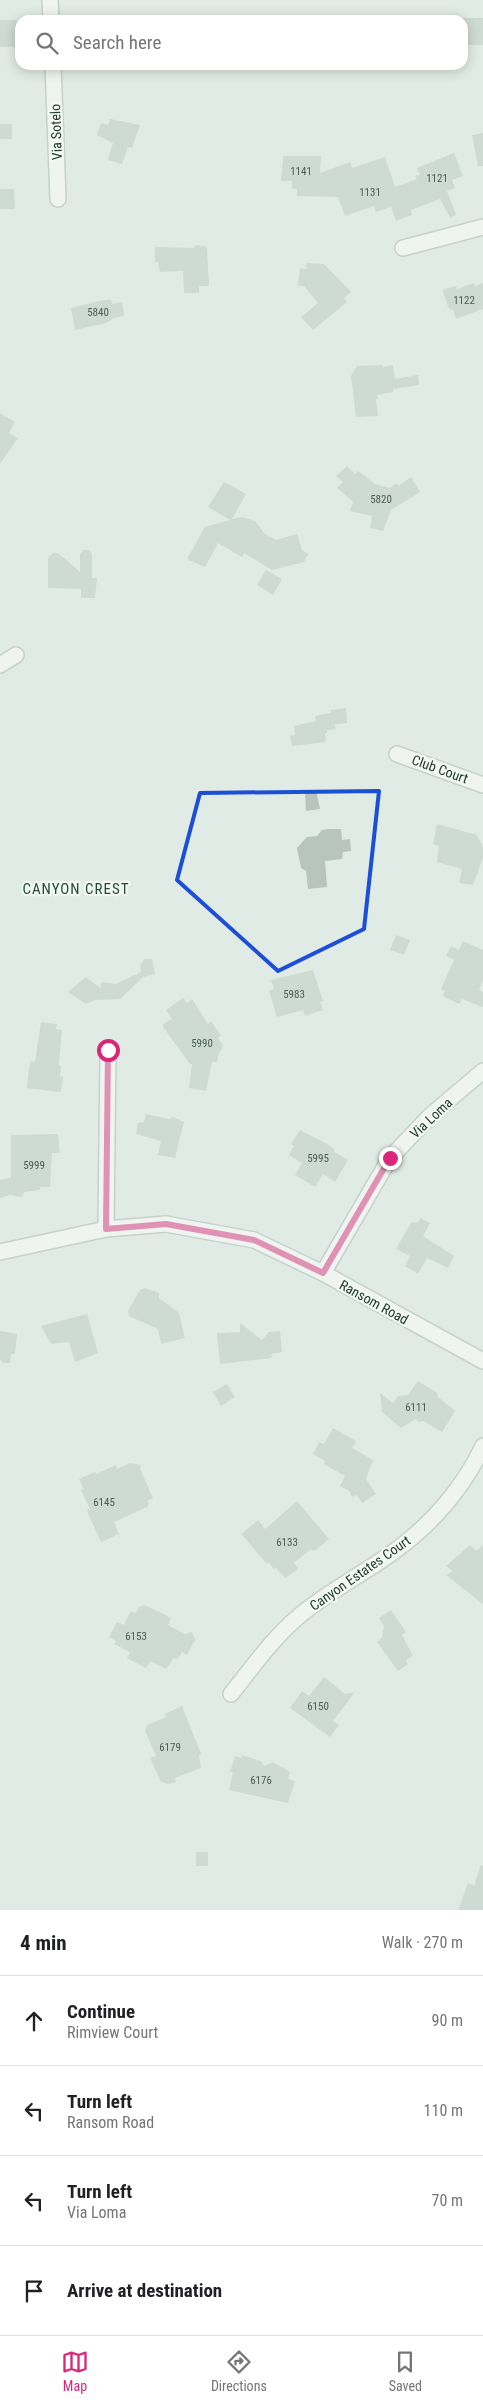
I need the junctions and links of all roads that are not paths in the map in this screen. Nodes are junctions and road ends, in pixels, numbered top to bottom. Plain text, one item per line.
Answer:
1 (50, 0) edge
2 (51, 15) edge
3 (53, 70) edge
4 (58, 199) dead end
5 (483, 227) edge
6 (403, 248) dead end
7 (16, 655) dead end
8 (0, 665) edge
9 (398, 754) dead end
10 (483, 785) edge
11 (108, 1050) dead end
12 (483, 1071) edge
13 (106, 1229) junction
14 (0, 1252) edge
15 (323, 1273) junction
16 (483, 1361) edge
17 (483, 1446) edge
18 (231, 1694) dead end

1 - 2 street
3 - 4 street, Via Sotelo
5 - 6 street
7 - 8 street
9 - 10 street, Club Court
11 - 13 street
12 - 15 street, Via Loma
13 - 14 street, Ransom Road
13 - 15 street, Ransom Road
15 - 16 street, Ransom Road
17 - 18 street, Canyon Estates Court

